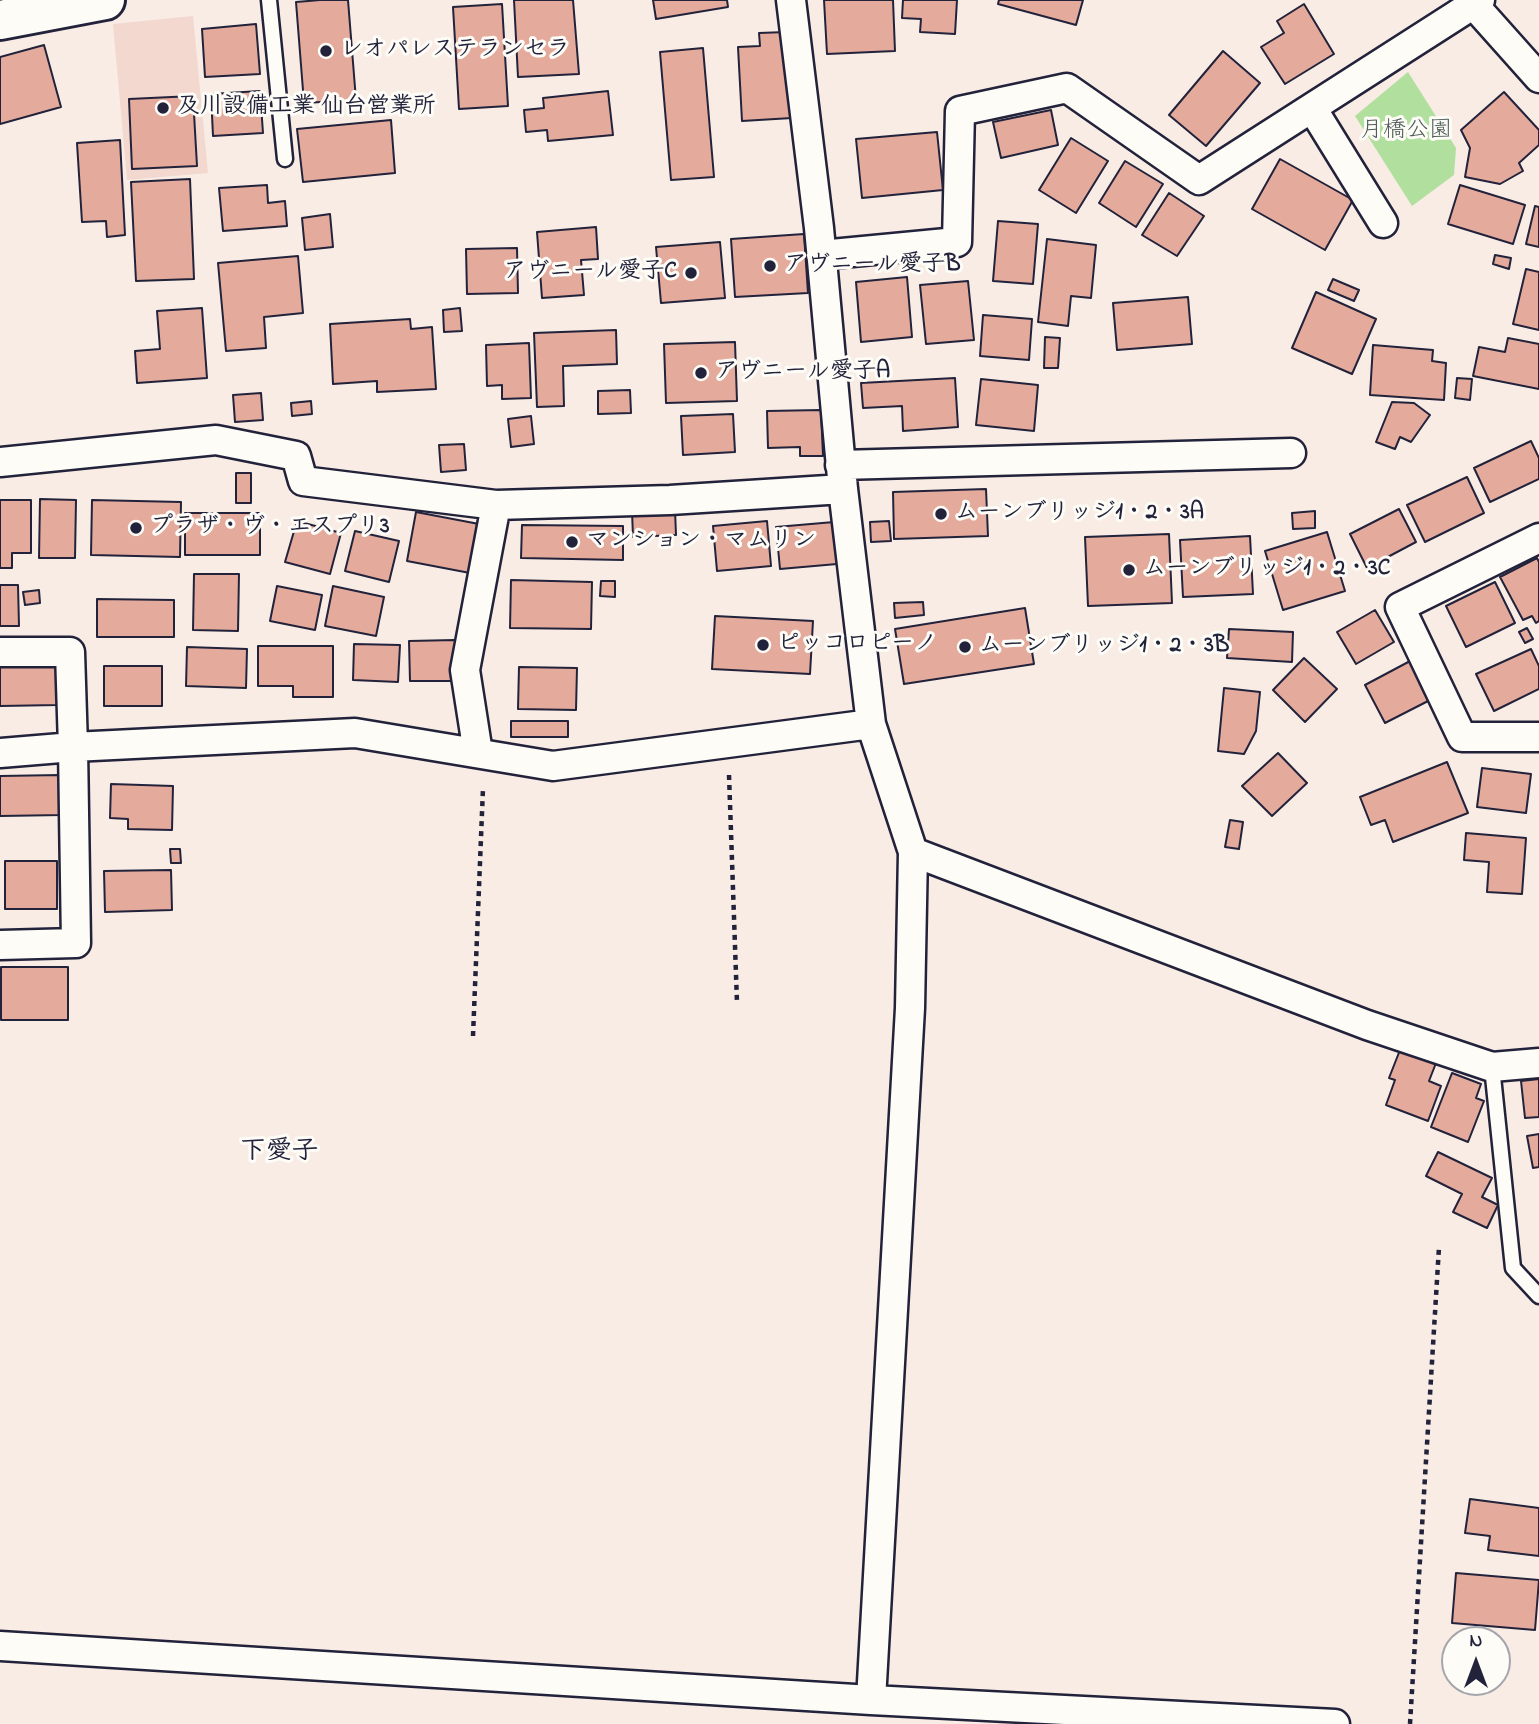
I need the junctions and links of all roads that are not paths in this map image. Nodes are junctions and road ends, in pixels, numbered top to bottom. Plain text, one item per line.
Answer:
1 (269, 0) edge
2 (791, 0) edge
3 (95, 1) edge
4 (1476, 2) edge
5 (0, 20) edge
6 (1539, 78) edge
7 (1312, 108) junction
8 (285, 159) dead end
9 (1383, 223) dead end
10 (821, 255) junction
11 (1291, 453) dead end
12 (0, 462) edge
13 (842, 477) junction
14 (496, 505) junction
15 (1539, 538) edge
16 (0, 652) edge
17 (871, 724) junction
18 (1539, 737) edge
19 (73, 747) junction
20 (0, 753) edge
21 (478, 754) junction
22 (914, 852) junction
23 (0, 944) edge
24 (1539, 1063) edge
25 (1492, 1066) junction
26 (1539, 1296) edge
27 (0, 1646) edge
28 (871, 1700) junction
29 (1335, 1724) edge

1 - 8 lane
2 - 10 street
3 - 5 highway
4 - 6 street
4 - 7 street
7 - 9 street
7 - 10 street
10 - 13 street
11 - 13 street
12 - 14 street
13 - 14 street
13 - 17 street
14 - 21 street
15 - 18 street
16 - 19 street
17 - 21 street
17 - 22 street
19 - 20 street
19 - 21 street
19 - 23 street
22 - 25 street
22 - 28 street
24 - 25 street
25 - 26 lane
27 - 28 street
28 - 29 street

